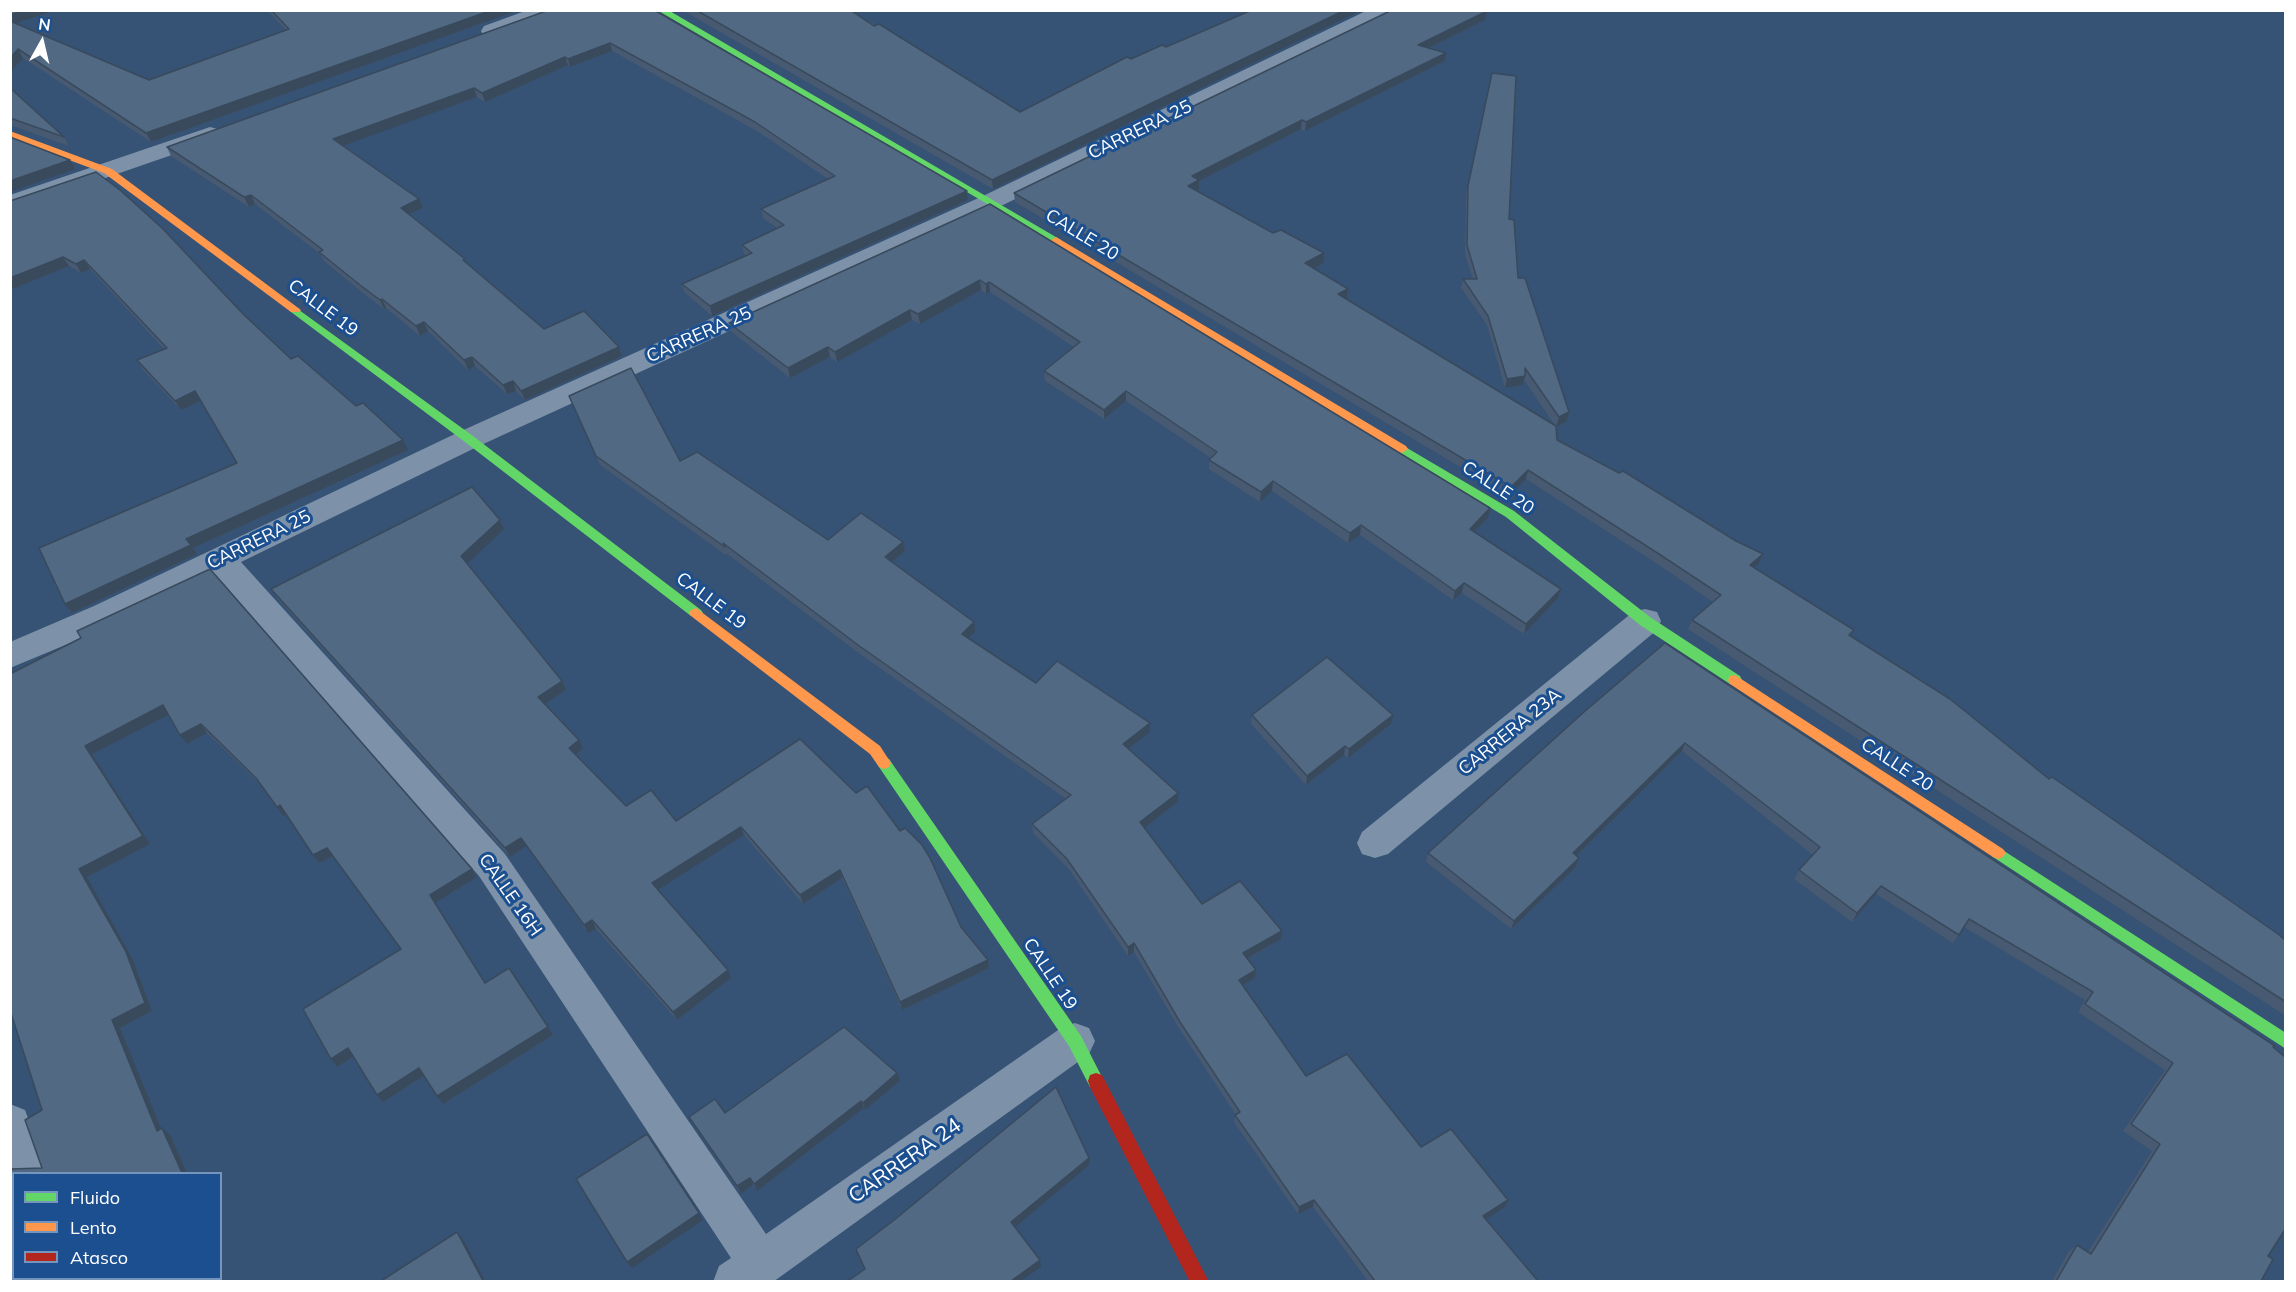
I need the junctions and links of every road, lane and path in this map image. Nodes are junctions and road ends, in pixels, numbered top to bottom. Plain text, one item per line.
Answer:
1 (549, 10) edge
2 (661, 10) edge
3 (1386, 10) edge
4 (472, 39) edge
5 (230, 127) edge
6 (10, 134) edge
7 (108, 171) junction
8 (992, 201) junction
9 (10, 204) edge
10 (469, 439) junction
11 (220, 559) junction
12 (1646, 621) junction
13 (10, 656) edge
14 (1375, 843) dead end
15 (1075, 1041) junction
16 (2286, 1042) edge
17 (10, 1124) edge
18 (27, 1172) edge
19 (747, 1272) edge
20 (1200, 1281) edge

1 - 4 street
2 - 8 street, CALLE 20
3 - 8 street, CARRERA 25
5 - 7 street
6 - 7 street, CALLE 19
7 - 9 street
7 - 10 street, CALLE 19
8 - 10 street, CARRERA 25
8 - 12 street, CALLE 20
10 - 11 street, CARRERA 25
10 - 15 street, CALLE 19
11 - 13 street, CARRERA 25
11 - 19 street, CALLE 16H
12 - 14 street, CARRERA 23A
12 - 16 street, CALLE 20
15 - 19 street, CARRERA 24
15 - 20 street, CALLE 19
17 - 18 street

